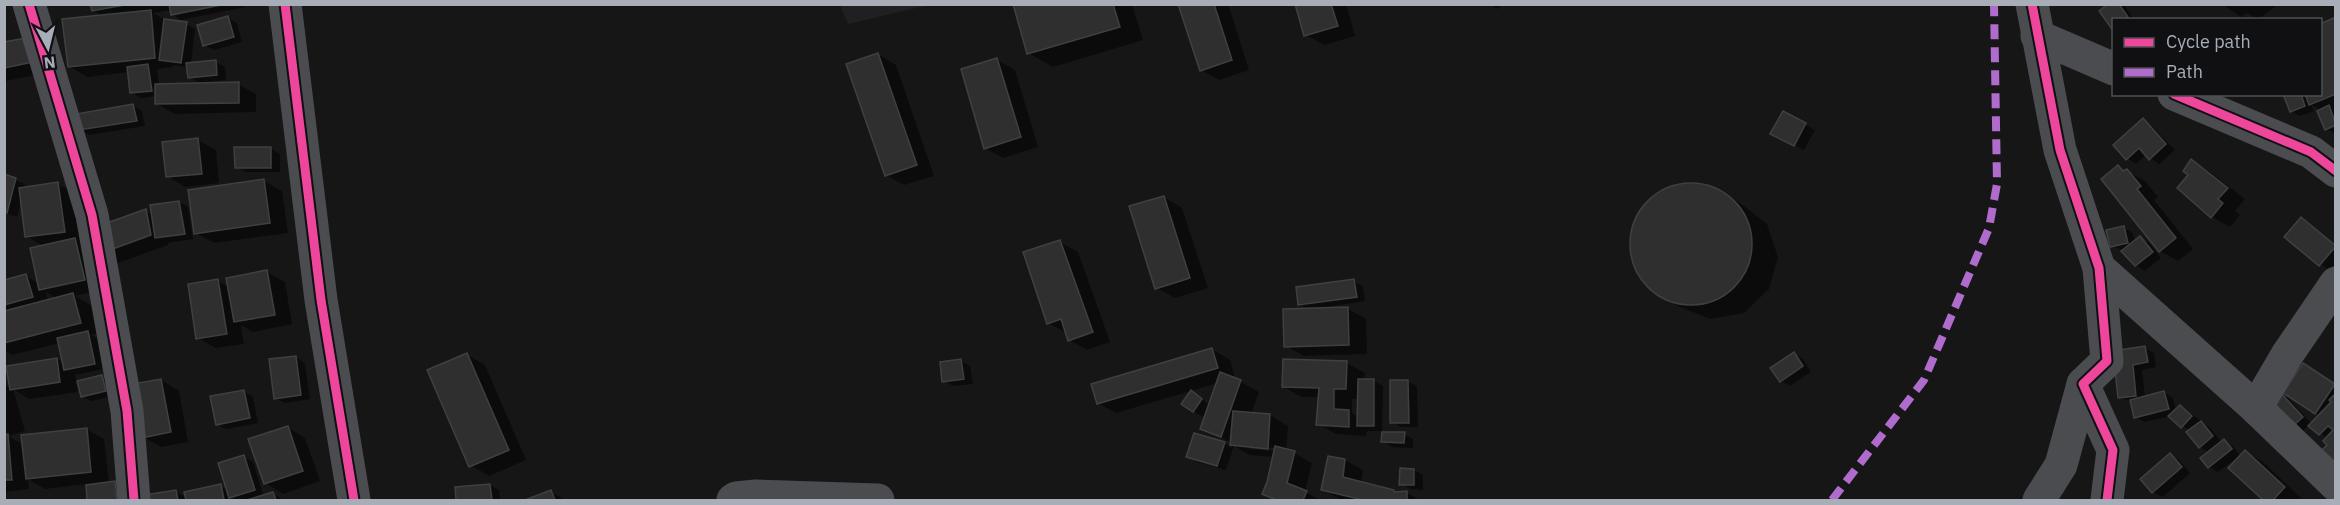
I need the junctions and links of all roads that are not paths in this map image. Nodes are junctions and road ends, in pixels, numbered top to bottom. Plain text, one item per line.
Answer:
1 (29, 4) edge
2 (285, 4) edge
3 (2032, 4) edge
4 (2037, 36) junction
5 (2112, 68) edge
6 (2179, 96) edge
7 (2336, 171) edge
8 (2099, 268) junction
9 (2336, 283) edge
10 (2083, 384) junction
11 (2256, 408) junction
12 (2336, 485) edge
13 (134, 501) edge
14 (354, 501) edge
15 (733, 501) edge
16 (878, 501) edge
17 (2039, 501) edge
18 (2107, 501) edge

1 - 13 street
2 - 14 street
3 - 4 street
4 - 5 street
4 - 8 street
6 - 7 street
8 - 10 street
8 - 11 street
9 - 11 street
10 - 17 street
10 - 18 street
11 - 12 street
15 - 16 street

